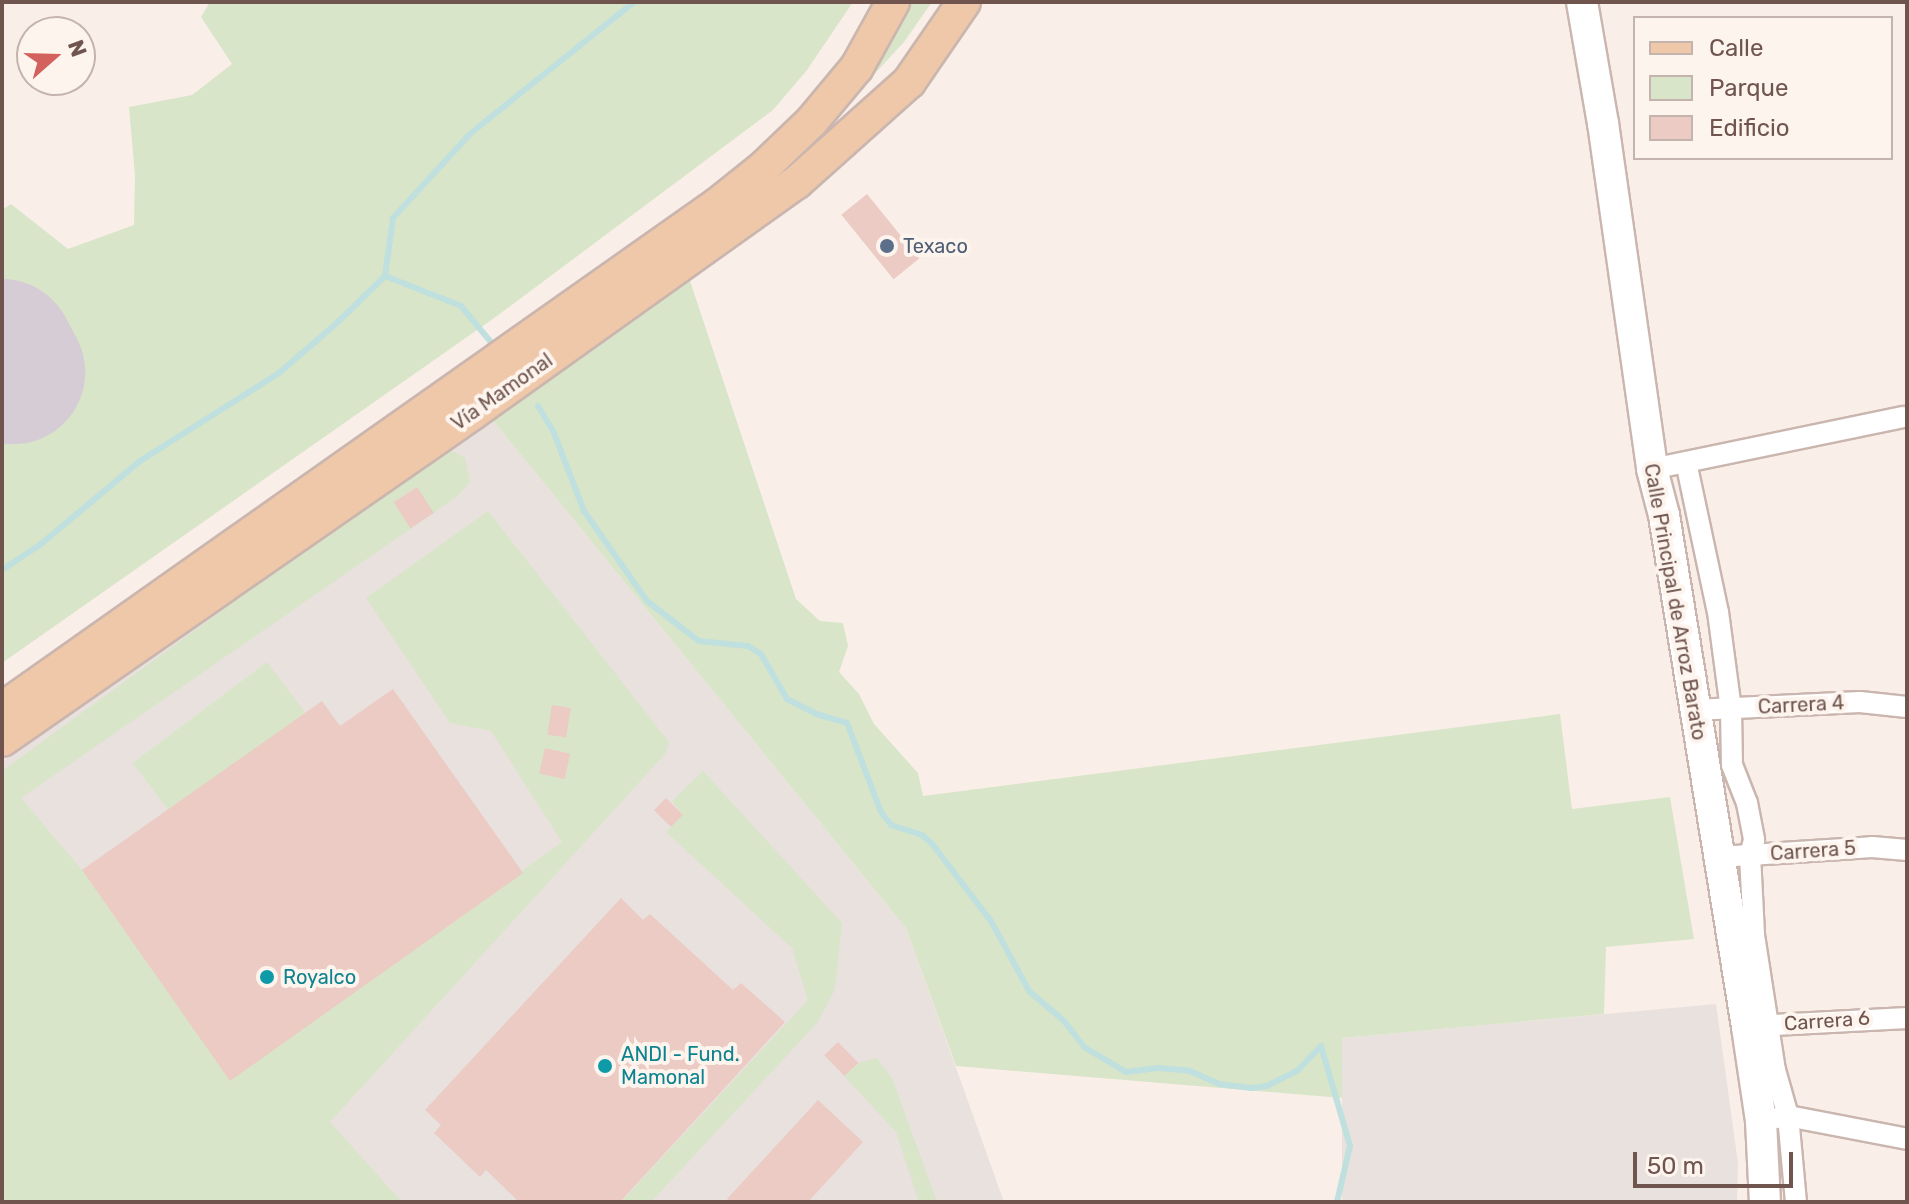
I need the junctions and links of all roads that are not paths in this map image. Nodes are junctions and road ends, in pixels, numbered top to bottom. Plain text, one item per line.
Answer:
1 (893, 2) edge
2 (964, 2) edge
3 (1582, 2) edge
4 (1904, 417) dead end
5 (1686, 462) junction
6 (1652, 469) junction
7 (1907, 707) edge
8 (2, 709) edge
9 (1731, 709) junction
10 (1694, 710) junction
11 (2, 740) edge
12 (1907, 850) edge
13 (1750, 855) junction
14 (1719, 857) junction
15 (1907, 1018) edge
16 (1757, 1026) junction
17 (1774, 1118) junction
18 (1907, 1139) edge
19 (1765, 1202) edge
20 (1796, 1202) edge

1 - 8 main road, Vía Mamonal
2 - 11 main road, Vía Mamonal
3 - 6 street, Calle Principal de Arroz Barato
4 - 5 street
5 - 6 street
5 - 9 street
6 - 10 street, Calle Principal de Arroz Barato
7 - 9 street, Carrera 4
9 - 10 street, Carrera 4
9 - 13 street
10 - 14 street, Calle Principal de Arroz Barato
12 - 13 street, Carrera 5
13 - 14 street, Carrera 5
13 - 16 street
14 - 16 street, Calle Principal de Arroz Barato
15 - 16 street, Carrera 6
16 - 17 street, Calle Principal de Arroz Barato
17 - 18 street
17 - 19 street, Calle Principal de Arroz Barato
17 - 20 street

